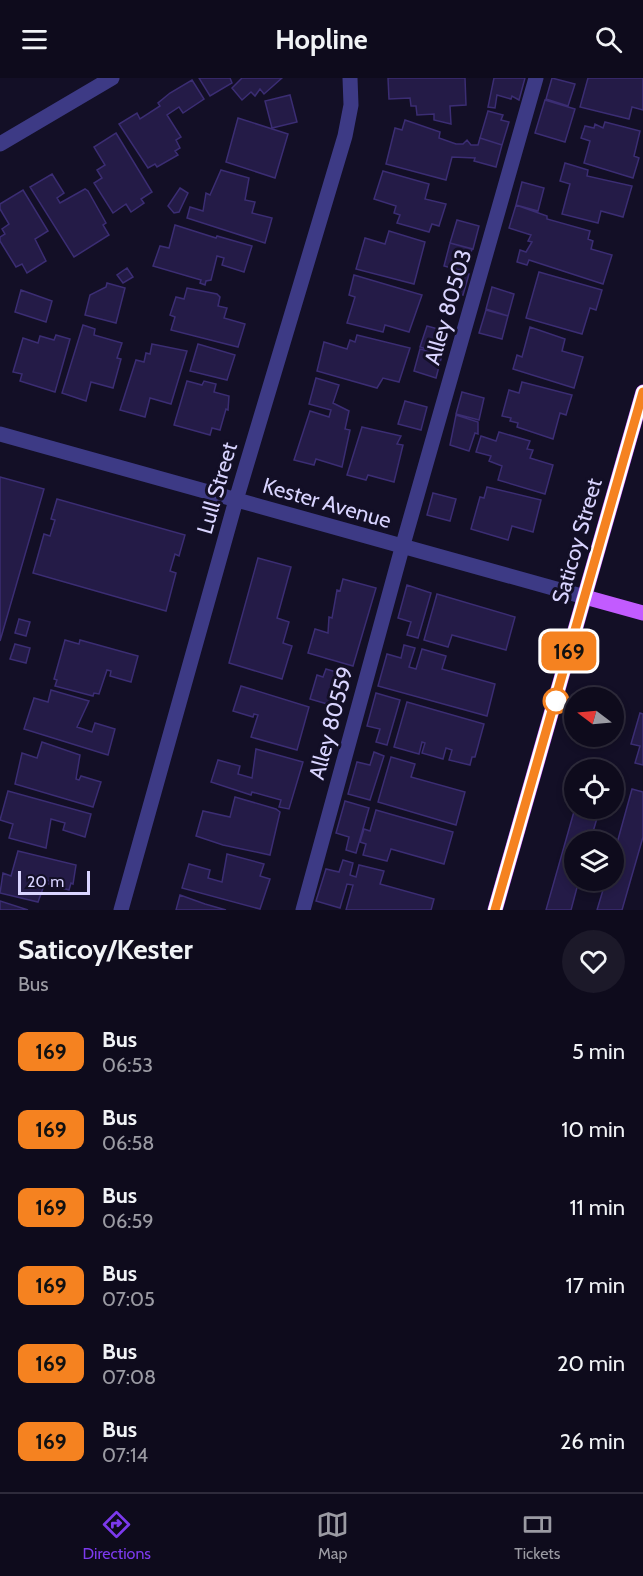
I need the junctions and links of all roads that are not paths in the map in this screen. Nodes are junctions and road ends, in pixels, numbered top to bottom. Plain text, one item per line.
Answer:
1 (112, 78) edge
2 (350, 78) edge
3 (536, 78) edge
4 (0, 144) edge
5 (643, 392) edge
6 (639, 423) edge
7 (0, 434) edge
8 (236, 500) junction
9 (402, 548) junction
10 (585, 597) junction
11 (643, 613) edge
12 (121, 910) edge
13 (303, 910) edge
14 (495, 910) edge

1 - 4 street
2 - 8 street, Lull Street
3 - 9 street, Alley 80503
5 - 6 main road, Saticoy Street
6 - 10 main road, Saticoy Street
7 - 8 street, Kester Avenue
8 - 9 street, Kester Avenue
8 - 12 street, Lull Street
9 - 10 street, Kester Avenue
9 - 13 street, Alley 80559
10 - 11 main road, Kester Avenue
10 - 14 main road, Saticoy Street

